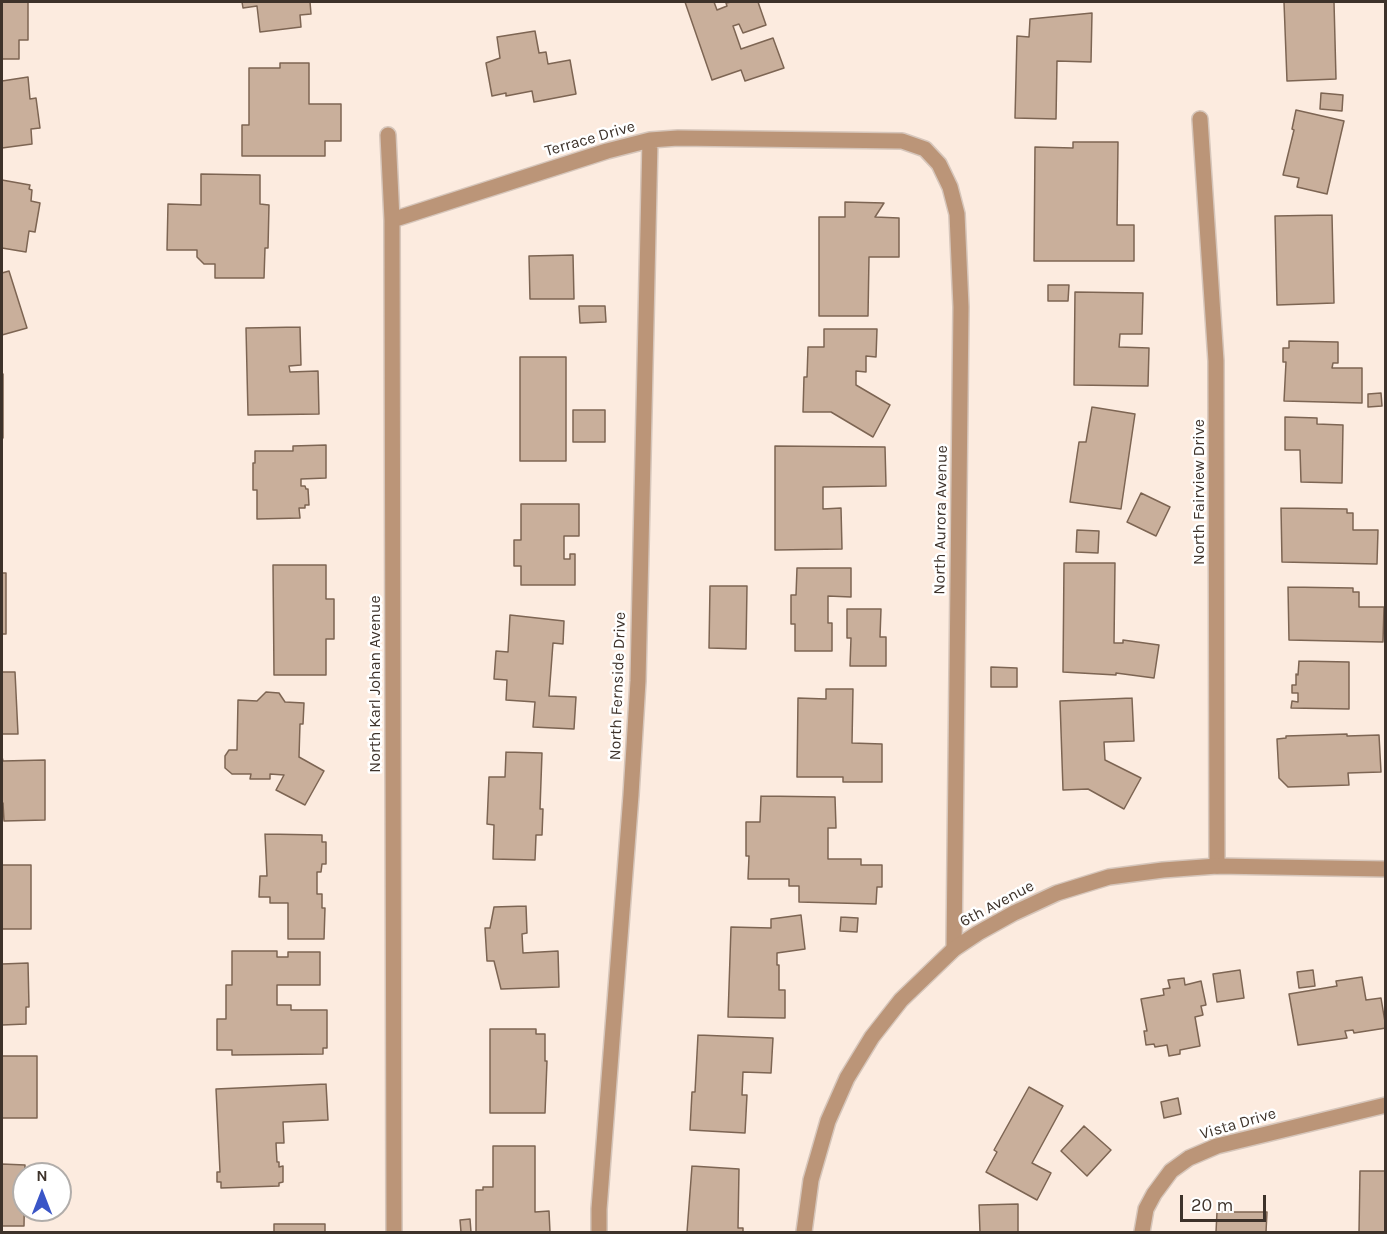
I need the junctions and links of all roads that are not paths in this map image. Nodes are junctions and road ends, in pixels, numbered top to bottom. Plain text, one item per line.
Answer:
1 (1200, 119) dead end
2 (388, 135) dead end
3 (878, 140) joint
4 (650, 141) junction
5 (392, 220) junction
6 (1217, 867) junction
7 (1386, 869) edge
8 (954, 949) junction
9 (1386, 1105) edge
10 (394, 1233) edge
11 (599, 1233) edge
12 (804, 1233) edge
13 (1142, 1233) edge

1 - 6 street, North Fairview Drive
2 - 5 street, North Karl Johan Avenue
3 - 4 street, Terrace Drive
3 - 8 street, North Aurora Avenue
4 - 5 street, Terrace Drive
4 - 11 street, North Fernside Drive
5 - 10 street, North Karl Johan Avenue
6 - 7 street, 6th Avenue
6 - 8 street, 6th Avenue
8 - 12 street, 6th Avenue
9 - 13 street, Vista Drive

